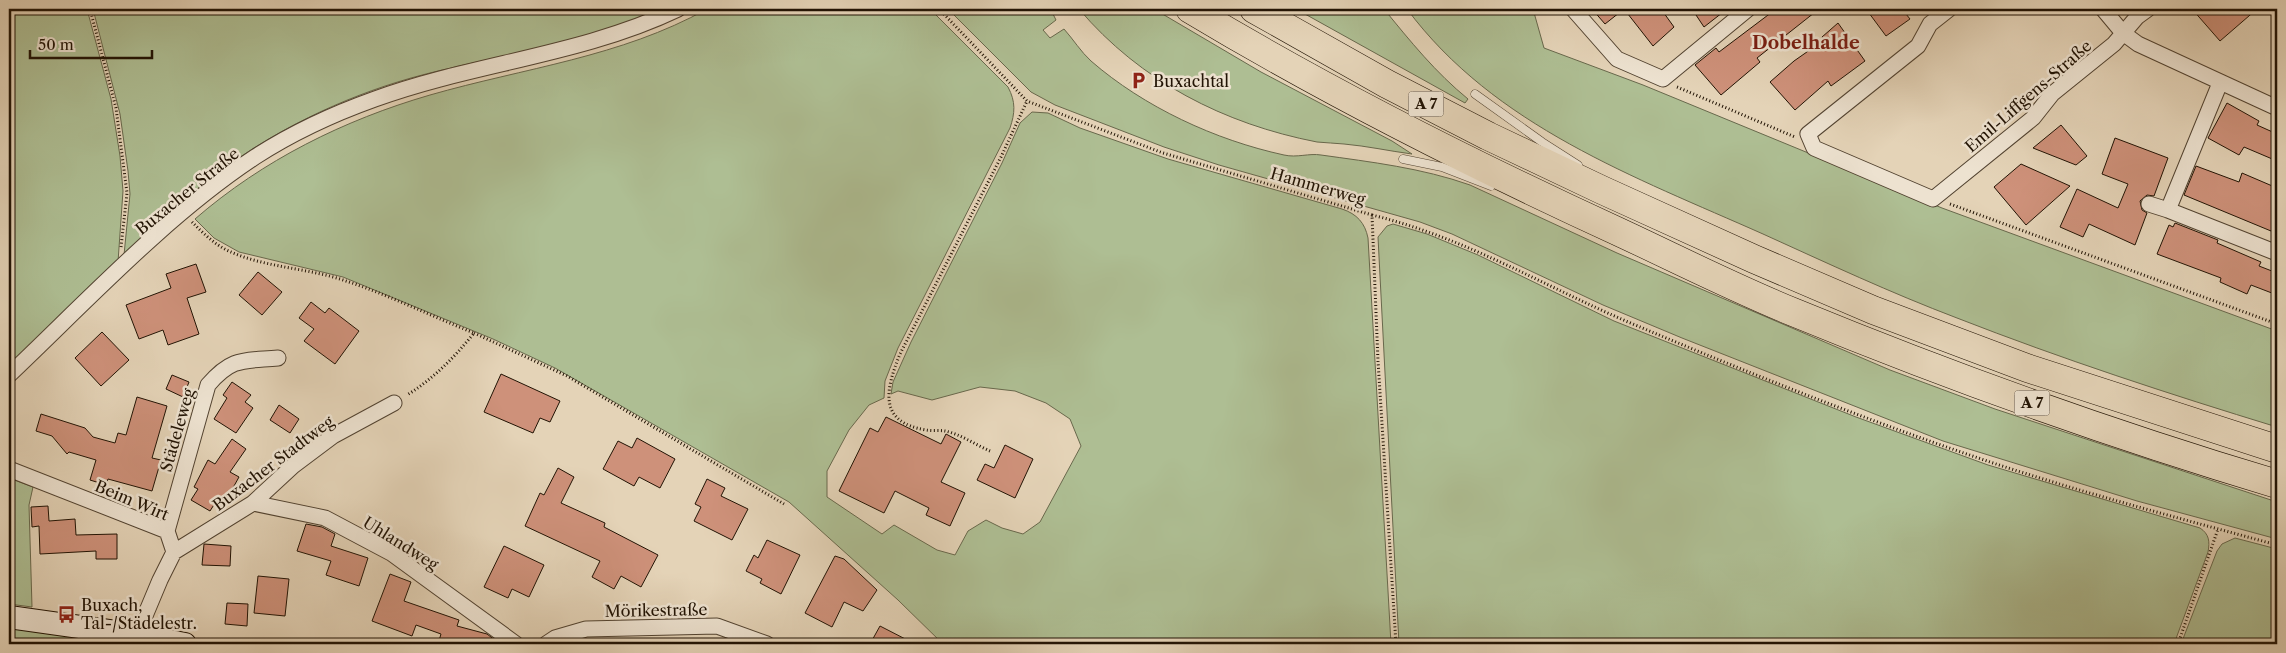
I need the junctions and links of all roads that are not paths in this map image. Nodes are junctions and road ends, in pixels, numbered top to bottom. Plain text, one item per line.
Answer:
1 (678, 9) edge
2 (1190, 9) edge
3 (1254, 9) edge
4 (1573, 9) edge
5 (1748, 9) edge
6 (1949, 9) edge
7 (2103, 9) edge
8 (2148, 9) edge
9 (2123, 33) junction
10 (2220, 83) junction
11 (1475, 94) dead end
12 (2277, 108) edge
13 (1403, 159) dead end
14 (1515, 184) junction
15 (1602, 190) junction
16 (2149, 204) dead end
17 (2168, 210) junction
18 (2277, 253) edge
19 (278, 358) dead end
20 (9, 375) edge
21 (394, 403) road end
22 (2277, 449) edge
23 (9, 468) edge
24 (2277, 484) edge
25 (252, 503) junction
26 (167, 531) junction
27 (174, 552) junction
28 (9, 617) edge
29 (135, 640) edge
30 (185, 644) edge
31 (516, 644) edge
32 (546, 644) edge
33 (767, 644) edge

1 - 20 street, Buxacher Straße
2 - 14 highway, A 7
3 - 15 highway, A 7
4 - 5 street
6 - 9 street, Emil-Liffgens-Straße
7 - 9 street
8 - 9 street, Emil-Liffgens-Straße
9 - 10 street
10 - 12 street
10 - 17 street
11 - 15 lane
13 - 14 lane
14 - 24 highway, A 7
15 - 22 highway, A 7
16 - 17 street
17 - 18 street
19 - 26 street, Städeleweg
21 - 25 street, Buxacher Stadtweg
23 - 26 street, Beim Wirt
25 - 27 street, Buxacher Stadtweg
25 - 31 street, Uhlandweg
26 - 27 street, Beim Wirt
27 - 29 street
28 - 29 street
29 - 30 street
32 - 33 street, Mörikestraße

